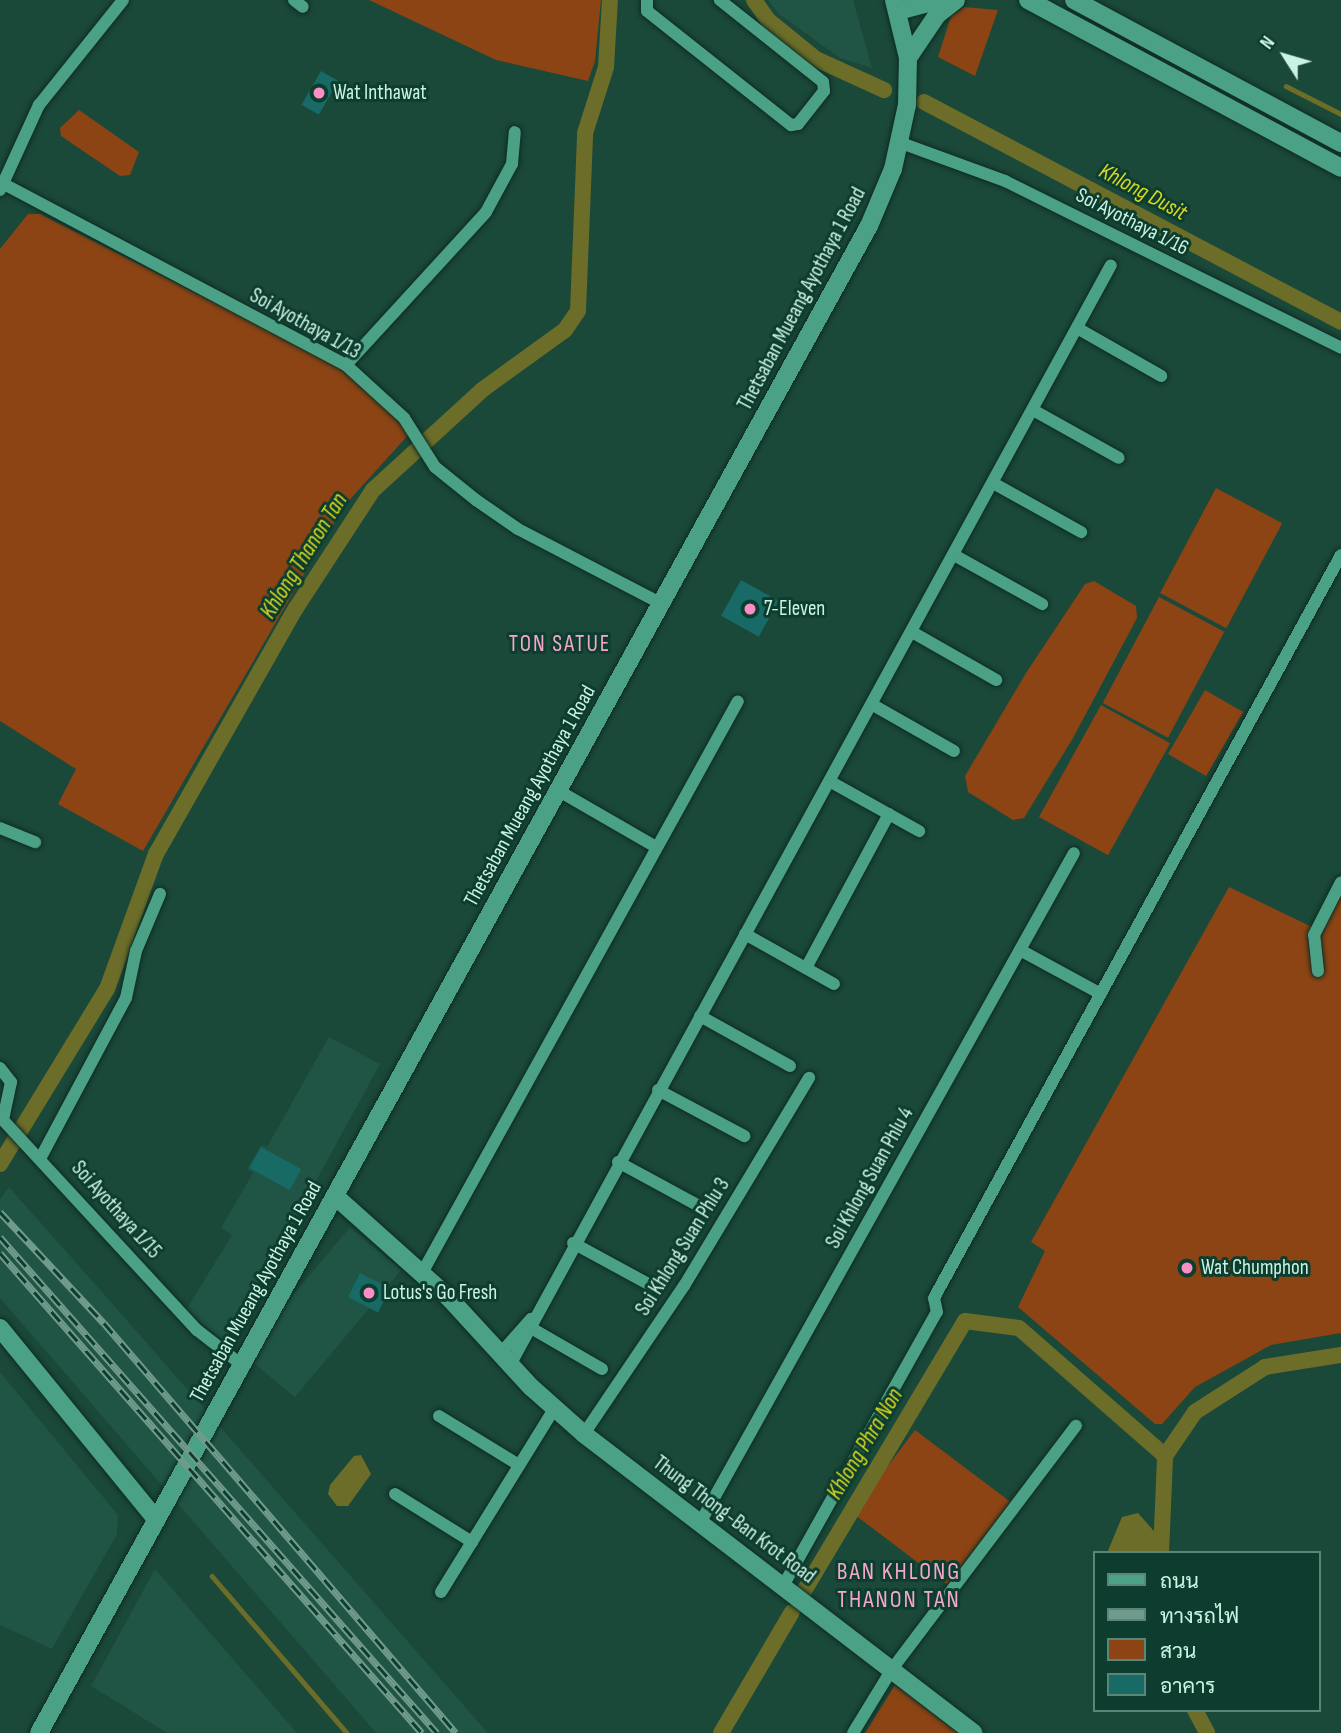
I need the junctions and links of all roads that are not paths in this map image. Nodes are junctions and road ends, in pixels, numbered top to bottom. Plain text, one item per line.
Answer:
1 (123, 0) edge
2 (720, 0) edge
3 (940, 0) edge
4 (956, 0) edge
5 (1028, 0) edge
6 (1074, 0) edge
7 (647, 5) edge
8 (896, 6) edge
9 (908, 58) junction
10 (515, 132) dead end
11 (901, 143) junction
12 (1341, 144) edge
13 (1341, 167) edge
14 (2, 187) edge
15 (1111, 265) dead end
16 (1077, 328) junction
17 (1341, 348) edge
18 (346, 365) junction
19 (1161, 376) dead end
20 (1033, 410) junction
21 (1119, 458) dead end
22 (993, 483) junction
23 (1081, 532) dead end
24 (954, 555) junction
25 (1341, 555) edge
26 (662, 604) junction
27 (1042, 604) dead end
28 (912, 632) junction
29 (996, 680) dead end
30 (738, 701) dead end
31 (873, 705) junction
32 (954, 751) dead end
33 (831, 782) junction
34 (559, 791) junction
35 (889, 814) junction
36 (0, 828) edge
37 (919, 831) dead end
38 (35, 842) dead end
39 (656, 847) junction
40 (1074, 853) dead end
41 (1341, 882) edge
42 (160, 894) dead end
43 (745, 934) junction
44 (1020, 950) junction
45 (806, 968) junction
46 (1318, 971) dead end
47 (834, 984) dead end
48 (1101, 994) junction
49 (699, 1016) junction
50 (790, 1066) dead end
51 (0, 1068) edge
52 (809, 1077) dead end
53 (658, 1090) junction
54 (744, 1136) dead end
55 (41, 1157) junction
56 (618, 1162) junction
57 (335, 1196) junction
58 (701, 1207) dead end
59 (573, 1243) junction
60 (422, 1273) junction
61 (654, 1287) dead end
62 (0, 1328) edge
63 (528, 1328) junction
64 (505, 1359) junction
65 (242, 1365) junction
66 (602, 1368) dead end
67 (554, 1409) junction
68 (439, 1416) dead end
69 (1076, 1426) dead end
70 (584, 1434) junction
71 (519, 1465) junction
72 (395, 1494) dead end
73 (156, 1519) junction
74 (700, 1523) junction
75 (472, 1542) junction
76 (783, 1586) junction
77 (441, 1592) dead end
78 (892, 1669) junction
79 (39, 1733) edge
80 (853, 1733) edge
81 (974, 1733) edge

1 - 14 street
2 - 7 street
3 - 8 main road
4 - 9 main road
5 - 13 main road
6 - 12 main road
8 - 9 main road, Thetsaban Mueang Ayothaya 1 Road
9 - 11 main road, Thetsaban Mueang Ayothaya 1 Road
10 - 18 street
11 - 17 street, Soi Ayothaya 1/16
11 - 26 main road, Thetsaban Mueang Ayothaya 1 Road
14 - 18 street, Soi Ayothaya 1/13
15 - 16 street
16 - 19 street
16 - 20 street
18 - 26 street, Soi Ayothaya 1/13
20 - 21 street
20 - 22 street
22 - 23 street
22 - 24 street
24 - 27 street
24 - 28 street
25 - 48 street
26 - 34 main road, Thetsaban Mueang Ayothaya 1 Road
28 - 29 street
28 - 31 street
30 - 39 street
31 - 32 street
31 - 33 street
33 - 35 street
33 - 43 street
34 - 39 street
34 - 57 main road, Thetsaban Mueang Ayothaya 1 Road
35 - 37 street
35 - 45 street
36 - 38 street
39 - 60 street
40 - 44 street, Soi Khlong Suan Phlu 4
41 - 46 street
42 - 55 street
43 - 45 street
43 - 49 street
44 - 48 street
44 - 74 street, Soi Khlong Suan Phlu 4
45 - 47 street
48 - 76 street
49 - 50 street
49 - 53 street
51 - 55 street, Soi Ayothaya 1/15
52 - 70 street, Soi Khlong Suan Phlu 3
53 - 54 street
53 - 56 street
55 - 65 street, Soi Ayothaya 1/15
56 - 58 street
56 - 59 street
57 - 60 main road, Thung Thong-Ban Krot Road
57 - 65 main road, Thetsaban Mueang Ayothaya 1 Road
59 - 61 street
59 - 63 street
60 - 64 main road, Thung Thong-Ban Krot Road
62 - 73 main road
63 - 64 street
63 - 66 street
64 - 67 main road, Thung Thong-Ban Krot Road
65 - 73 main road, Thetsaban Mueang Ayothaya 1 Road
67 - 70 main road, Thung Thong-Ban Krot Road
67 - 71 street
68 - 71 street
69 - 78 street
70 - 74 main road, Thung Thong-Ban Krot Road
71 - 75 street
72 - 75 street
73 - 79 main road, Thetsaban Mueang Ayothaya 1 Road
74 - 76 main road, Thung Thong-Ban Krot Road
75 - 77 street
76 - 78 main road, Thung Thong-Ban Krot Road
78 - 80 street
78 - 81 main road, Thung Thong-Ban Krot Road

